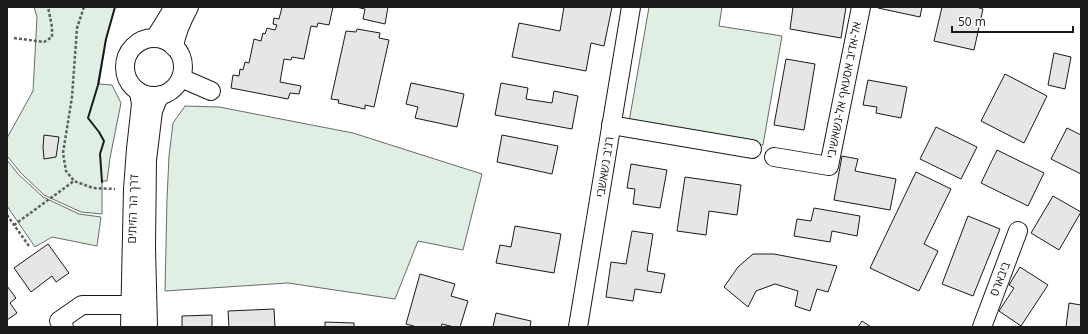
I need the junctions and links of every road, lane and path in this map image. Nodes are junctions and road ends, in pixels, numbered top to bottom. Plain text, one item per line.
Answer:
1 (48, 7) edge
2 (84, 7) edge
3 (174, 7) edge
4 (189, 7) edge
5 (631, 7) edge
6 (861, 7) edge
7 (14, 38) dead end
8 (155, 38) junction
9 (174, 47) junction
10 (181, 78) junction
11 (211, 91) dead end
12 (139, 92) junction
13 (162, 95) junction
14 (612, 125) junction
15 (752, 149) dead end
16 (774, 158) dead end
17 (74, 181) junction
18 (115, 189) dead end
19 (7, 214) edge
20 (14, 225) junction
21 (1018, 231) dead end
22 (29, 246) dead end
23 (130, 305) junction
24 (64, 327) edge
25 (130, 327) edge
26 (148, 327) edge
27 (578, 327) edge
28 (982, 327) edge

1 - 7 path
2 - 17 path
3 - 8 street
4 - 9 street
5 - 14 street, רג'ב נשאשבי
6 - 16 street, אל-אדיב אסעאף אל-נשאשיבי
8 - 9 street
8 - 12 street
9 - 10 street
10 - 11 street
10 - 13 street
12 - 13 street
12 - 23 street, דרך הר הזיתים
13 - 26 street, דרך הר הזיתים
14 - 15 street
14 - 27 street, רג'ב נשאשבי
17 - 18 path
17 - 20 path
19 - 20 path
20 - 22 path
21 - 28 street, ביבארס
23 - 24 street
23 - 25 street, דרך הר הזיתים

